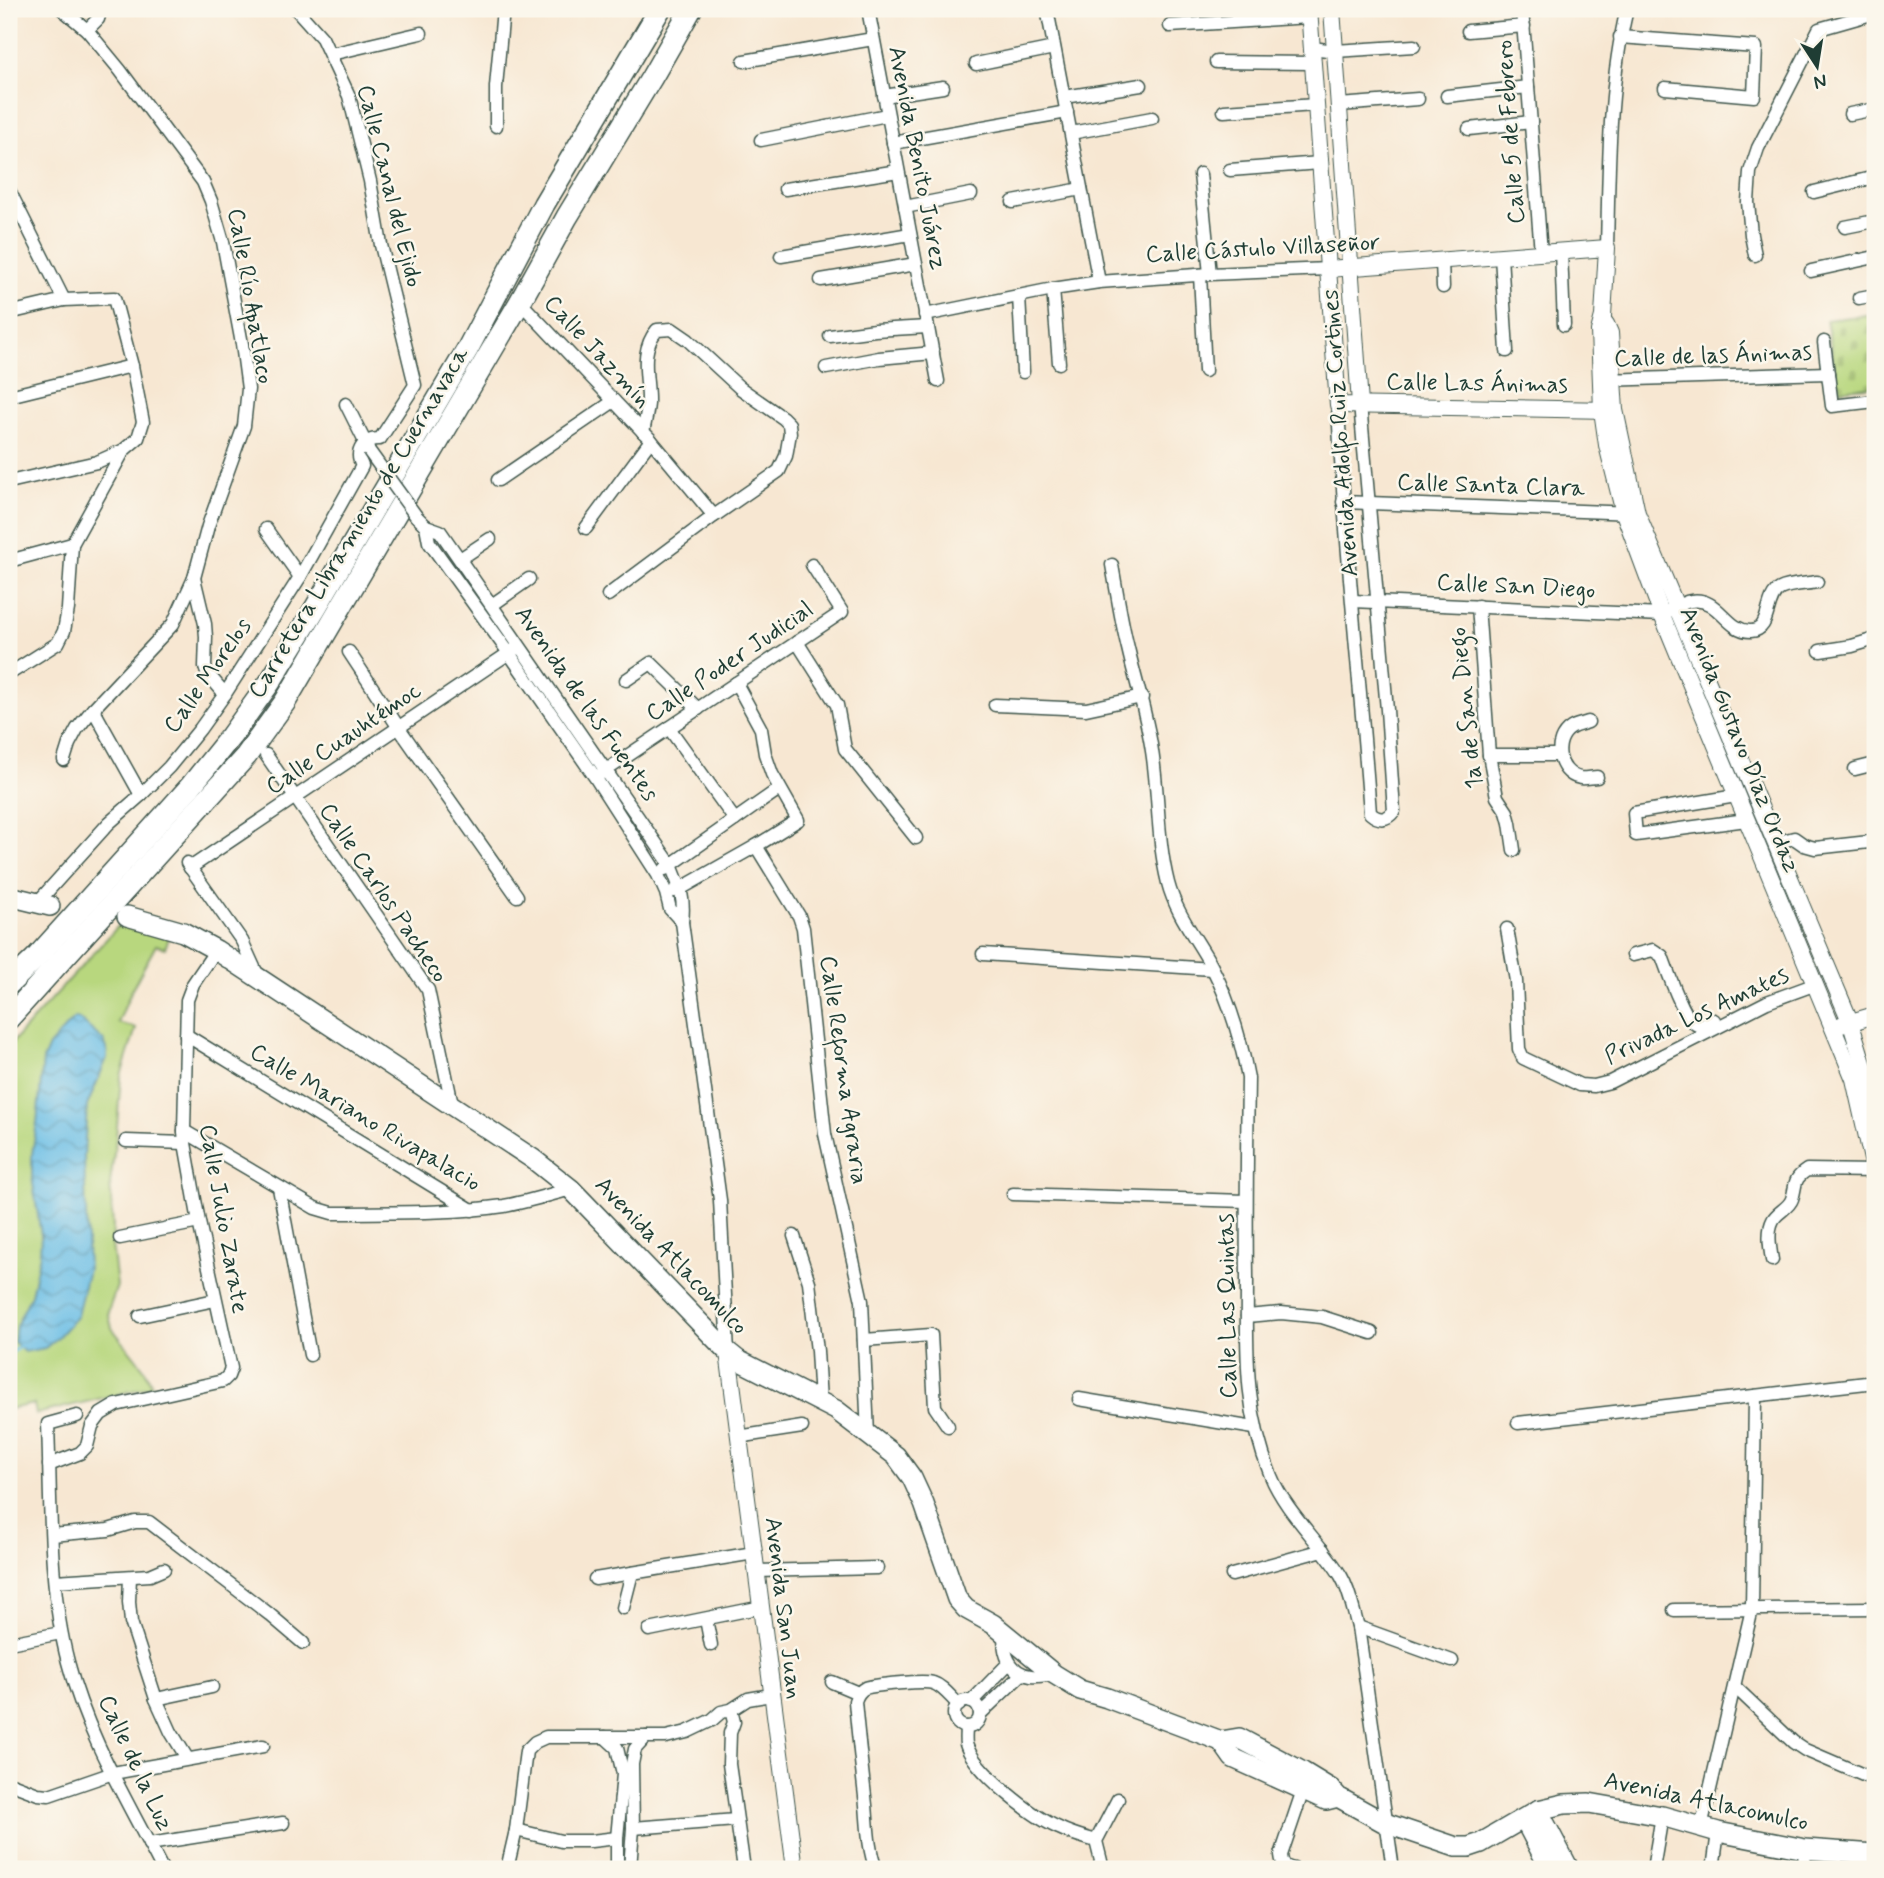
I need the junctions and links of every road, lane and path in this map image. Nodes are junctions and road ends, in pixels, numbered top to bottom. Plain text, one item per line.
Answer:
1 (62, 9) edge
2 (101, 9) edge
3 (296, 9) edge
4 (503, 9) edge
5 (660, 9) edge
6 (691, 9) edge
7 (867, 9) edge
8 (1049, 9) edge
9 (1332, 9) edge
10 (1522, 9) edge
11 (1627, 9) edge
12 (1309, 13) edge
13 (1875, 13) edge
14 (1170, 26) dead end
15 (1524, 26) junction
16 (87, 30) junction
17 (1468, 32) dead end
18 (421, 33) dead end
19 (1620, 37) junction
20 (873, 39) junction
21 (1414, 46) dead end
22 (1055, 48) junction
23 (1335, 51) junction
24 (331, 54) junction
25 (1312, 56) junction
26 (744, 61) dead end
27 (1216, 62) dead end
28 (976, 64) dead end
29 (1141, 85) dead end
30 (1528, 87) junction
31 (943, 88) dead end
32 (1665, 88) dead end
33 (884, 96) junction
34 (1068, 96) junction
35 (1447, 96) dead end
36 (1418, 99) dead end
37 (1316, 105) junction
38 (1339, 105) junction
39 (1875, 109) edge
40 (1224, 111) dead end
41 (1067, 113) junction
42 (1850, 114) dead end
43 (887, 115) junction
44 (1152, 118) dead end
45 (1531, 122) junction
46 (496, 126) dead end
47 (1469, 129) dead end
48 (1071, 133) junction
49 (761, 139) dead end
50 (893, 143) junction
51 (1321, 163) junction
52 (1230, 170) dead end
53 (898, 171) junction
54 (1200, 174) dead end
55 (1875, 177) edge
56 (785, 189) dead end
57 (1081, 189) junction
58 (9, 190) edge
59 (1814, 192) dead end
60 (971, 194) dead end
61 (1013, 202) dead end
62 (905, 207) junction
63 (1875, 221) edge
64 (1845, 227) dead end
65 (910, 234) junction
66 (1607, 248) junction
67 (1561, 251) junction
68 (1541, 253) junction
69 (1755, 255) dead end
70 (781, 256) dead end
71 (1501, 256) junction
72 (1875, 257) edge
73 (1442, 261) junction
74 (916, 264) junction
75 (1351, 267) junction
76 (1328, 269) junction
77 (1811, 271) dead end
78 (1205, 275) junction
79 (821, 280) dead end
80 (1099, 282) junction
81 (1444, 287) dead end
82 (1053, 289) junction
83 (1875, 295) edge
84 (1019, 296) junction
85 (1859, 298) dead end
86 (64, 300) junction
87 (520, 302) junction
88 (9, 313) edge
89 (927, 321) junction
90 (1564, 325) dead end
91 (830, 336) dead end
92 (1824, 342) dead end
93 (1507, 351) dead end
94 (933, 353) junction
95 (1059, 363) dead end
96 (132, 366) junction
97 (826, 368) dead end
98 (1205, 371) dead end
99 (1023, 372) dead end
100 (1828, 373) junction
101 (1607, 380) junction
102 (938, 381) dead end
103 (9, 396) edge
104 (1875, 401) edge
105 (648, 403) junction
106 (346, 404) dead end
107 (617, 404) junction
108 (1360, 404) junction
109 (1338, 405) junction
110 (1608, 410) junction
111 (647, 436) junction
112 (367, 446) junction
113 (124, 450) junction
114 (498, 480) dead end
115 (9, 482) edge
116 (1343, 502) junction
117 (1368, 503) junction
118 (1631, 513) junction
119 (714, 516) junction
120 (426, 526) junction
121 (586, 528) dead end
122 (266, 529) dead end
123 (490, 539) dead end
124 (72, 544) junction
125 (460, 559) junction
126 (9, 561) edge
127 (812, 565) dead end
128 (1112, 565) dead end
129 (300, 577) junction
130 (194, 578) junction
131 (529, 579) dead end
132 (1817, 582) dead end
133 (608, 595) dead end
134 (1353, 601) junction
135 (1377, 602) junction
136 (492, 605) junction
137 (1478, 606) junction
138 (1669, 611) junction
139 (1875, 639) edge
140 (796, 642) junction
141 (521, 646) junction
142 (1820, 651) dead end
143 (349, 652) dead end
144 (509, 653) junction
145 (9, 674) edge
146 (626, 680) dead end
147 (736, 683) junction
148 (225, 694) junction
149 (1142, 697) junction
150 (995, 705) dead end
151 (1387, 705) junction
152 (1362, 707) junction
153 (93, 709) junction
154 (698, 709) junction
155 (1588, 722) dead end
156 (399, 727) junction
157 (669, 728) junction
158 (266, 755) dead end
159 (1489, 755) junction
160 (1558, 755) junction
161 (65, 760) dead end
162 (1875, 764) edge
163 (1855, 769) dead end
164 (601, 774) junction
165 (1597, 777) dead end
166 (779, 789) junction
167 (141, 795) junction
168 (1736, 796) junction
169 (295, 798) junction
170 (736, 820) junction
171 (1746, 820) junction
172 (916, 838) dead end
173 (1869, 842) dead end
174 (1775, 844) junction
175 (756, 846) junction
176 (1514, 850) dead end
177 (671, 865) junction
178 (658, 875) junction
179 (680, 889) junction
180 (666, 893) junction
181 (9, 896) edge
182 (517, 896) dead end
183 (43, 904) joint
184 (1802, 908) junction
185 (1786, 914) junction
186 (127, 916) dead end
187 (682, 922) junction
188 (1507, 929) dead end
189 (216, 950) junction
190 (983, 954) dead end
191 (1633, 955) dead end
192 (1212, 969) junction
193 (258, 977) junction
194 (9, 984) edge
195 (1816, 984) junction
196 (1875, 1014) edge
197 (9, 1018) edge
198 (1850, 1021) junction
199 (1722, 1023) junction
200 (1834, 1027) junction
201 (186, 1035) junction
202 (452, 1104) junction
203 (1875, 1112) edge
204 (1871, 1130) edge
205 (185, 1137) junction
206 (126, 1141) dead end
207 (1875, 1172) edge
208 (279, 1188) junction
209 (571, 1189) junction
210 (1013, 1195) dead end
211 (1247, 1201) junction
212 (472, 1210) junction
213 (199, 1222) junction
214 (794, 1236) dead end
215 (120, 1238) dead end
216 (1772, 1260) dead end
217 (215, 1300) junction
218 (141, 1316) dead end
219 (1247, 1316) junction
220 (1372, 1332) dead end
221 (864, 1340) junction
222 (728, 1352) junction
223 (310, 1355) dead end
224 (1875, 1382) edge
225 (1755, 1396) junction
226 (1079, 1399) dead end
227 (820, 1401) junction
228 (77, 1416) dead end
229 (1518, 1423) dead end
230 (948, 1426) dead end
231 (802, 1427) dead end
232 (1254, 1428) junction
233 (868, 1435) junction
234 (738, 1437) junction
235 (50, 1465) junction
236 (52, 1535) junction
237 (1323, 1550) junction
238 (754, 1553) junction
239 (877, 1568) dead end
240 (164, 1569) dead end
241 (757, 1570) junction
242 (632, 1573) junction
243 (1232, 1575) dead end
244 (130, 1577) junction
245 (595, 1579) dead end
246 (55, 1581) junction
247 (762, 1607) junction
248 (623, 1608) dead end
249 (1875, 1608) edge
250 (1752, 1609) junction
251 (1674, 1610) dead end
252 (706, 1619) junction
253 (1358, 1627) junction
254 (649, 1630) dead end
255 (61, 1633) junction
256 (1005, 1633) junction
257 (9, 1643) edge
258 (303, 1643) dead end
259 (711, 1645) dead end
260 (1452, 1661) dead end
261 (1009, 1662) junction
262 (1022, 1674) junction
263 (1054, 1674) junction
264 (832, 1682) dead end
265 (1735, 1686) junction
266 (212, 1687) dead end
267 (858, 1693) junction
268 (771, 1695) junction
269 (156, 1699) junction
270 (965, 1704) junction
271 (732, 1710) junction
272 (980, 1714) junction
273 (712, 1720) junction
274 (966, 1727) junction
275 (730, 1733) junction
276 (605, 1737) junction
277 (646, 1737) junction
278 (263, 1746) dead end
279 (187, 1758) junction
280 (113, 1773) junction
281 (1875, 1780) edge
282 (9, 1783) edge
283 (1308, 1784) junction
284 (1118, 1800) dead end
285 (1531, 1815) junction
286 (1662, 1816) junction
287 (736, 1820) junction
288 (283, 1823) dead end
289 (1385, 1823) junction
290 (633, 1828) junction
291 (516, 1830) junction
292 (1709, 1830) junction
293 (617, 1838) junction
294 (1096, 1840) junction
295 (149, 1843) junction
296 (1805, 1849) junction
297 (1875, 1854) edge
298 (162, 1869) edge
299 (507, 1869) edge
300 (617, 1869) edge
301 (630, 1869) edge
302 (744, 1869) edge
303 (795, 1869) edge
304 (876, 1869) edge
305 (1099, 1869) edge
306 (1294, 1869) edge
307 (1393, 1869) edge
308 (1550, 1869) edge
309 (1569, 1869) edge
310 (1653, 1869) edge
311 (1713, 1869) edge
312 (1804, 1869) edge

1 - 16 street, Calle Río Apatlaco
2 - 16 street
3 - 24 street, Calle Canal del Ejido
4 - 46 street
5 - 194 highway, Carretera Libramiento de Cuernavaca
6 - 87 highway, Carretera Libramiento de Cuernavaca
7 - 20 street, Avenida Benito Juárez
8 - 22 street
9 - 23 street, Avenida Adolfo Ruiz Cortines
10 - 15 street, Calle 5 de Febrero
11 - 19 street, Avenida Gustavo Díaz Ordaz
12 - 14 street
12 - 25 street, Avenida Adolfo Ruiz Cortines
13 - 69 street
15 - 17 street
15 - 30 street, Calle 5 de Febrero
16 - 130 street, Calle Río Apatlaco
18 - 24 street
19 - 32 street
19 - 66 street, Avenida Gustavo Díaz Ordaz
20 - 26 street
20 - 33 street, Avenida Benito Juárez
21 - 23 street
22 - 28 street
22 - 34 street
23 - 25 street
23 - 38 street, Avenida Adolfo Ruiz Cortines
24 - 112 street, Calle Canal del Ejido
25 - 27 street
25 - 37 street, Avenida Adolfo Ruiz Cortines
29 - 34 street
30 - 35 street
30 - 45 street, Calle 5 de Febrero
31 - 33 street
33 - 43 street, Avenida Benito Juárez
34 - 41 street
36 - 38 street
37 - 40 street
37 - 51 street, Avenida Adolfo Ruiz Cortines
38 - 75 street, Avenida Adolfo Ruiz Cortines
39 - 42 street
41 - 48 street
41 - 50 street
43 - 49 street
43 - 50 street, Avenida Benito Juárez
44 - 48 street
45 - 47 street
45 - 68 street, Calle 5 de Febrero
48 - 57 street
50 - 53 street, Avenida Benito Juárez
51 - 52 street
51 - 76 street, Avenida Adolfo Ruiz Cortines
53 - 56 street
53 - 62 street, Avenida Benito Juárez
54 - 78 street
55 - 59 street
57 - 61 street
57 - 80 street
58 - 86 street
60 - 62 street
62 - 65 street, Avenida Benito Juárez
63 - 64 street
65 - 70 street
65 - 74 street, Avenida Benito Juárez
66 - 67 street, Calle Cástulo Villaseñor
66 - 101 street, Avenida Gustavo Díaz Ordaz
67 - 68 street, Calle Cástulo Villaseñor
67 - 90 street
68 - 71 street, Calle Cástulo Villaseñor
71 - 73 street, Calle Cástulo Villaseñor
71 - 93 street
72 - 77 street
73 - 75 street, Calle Cástulo Villaseñor
73 - 81 street
74 - 79 street
74 - 89 street, Avenida Benito Juárez
75 - 76 street, Calle Cástulo Villaseñor
75 - 108 street, Avenida Adolfo Ruiz Cortines
76 - 78 street, Calle Cástulo Villaseñor
76 - 109 street, Avenida Adolfo Ruiz Cortines
78 - 80 street, Calle Cástulo Villaseñor
78 - 98 street
80 - 82 street, Calle Cástulo Villaseñor
82 - 84 street, Calle Cástulo Villaseñor
82 - 95 street
83 - 85 street
84 - 89 street, Calle Cástulo Villaseñor
84 - 99 street
86 - 88 street
86 - 96 street
87 - 107 street, Calle Jazmín
87 - 197 highway, Carretera Libramiento de Cuernavaca
89 - 91 street, Calle Cástulo Villaseñor
89 - 94 street, Avenida Benito Juárez
92 - 100 street, Calle de las Ánimas
94 - 97 street
94 - 102 street, Avenida Benito Juárez
96 - 103 street
96 - 113 street
100 - 101 street, Calle de las Ánimas
100 - 104 street, Calle de las Ánimas
101 - 110 street, Avenida Gustavo Díaz Ordaz
105 - 107 street
105 - 111 street
105 - 119 street
106 - 112 street, Avenida de las Fuentes
107 - 111 street, Calle Jazmín
107 - 114 street
108 - 109 street, Calle Las Ánimas
108 - 110 street, Calle Las Ánimas
108 - 117 street, Avenida Adolfo Ruiz Cortines
109 - 116 street, Avenida Adolfo Ruiz Cortines
110 - 118 street, Avenida Gustavo Díaz Ordaz
111 - 119 street, Calle Jazmín
111 - 121 street
112 - 120 street, Avenida de las Fuentes, bridge
112 - 129 street, Calle Morelos
113 - 115 street
113 - 124 street
116 - 117 street, Calle Santa Clara
116 - 134 street, Avenida Adolfo Ruiz Cortines
117 - 118 street, Calle Santa Clara
117 - 135 street, Avenida Adolfo Ruiz Cortines
118 - 138 street, Avenida Gustavo Díaz Ordaz
119 - 133 street
120 - 125 street, Avenida de las Fuentes
120 - 144 street, Avenida de las Fuentes
122 - 129 street
123 - 125 street
124 - 126 street
124 - 145 street
125 - 136 street, Avenida de las Fuentes
127 - 140 street, Calle Poder Judicial
128 - 149 street, Calle Las Quintas
129 - 148 street, Calle Morelos
130 - 148 street
130 - 153 street, Calle Río Apatlaco
131 - 136 street
132 - 138 street, Calle San Diego
134 - 135 street, Calle San Diego
134 - 152 street, Avenida Adolfo Ruiz Cortines
135 - 137 street, Calle San Diego
135 - 151 street, Avenida Adolfo Ruiz Cortines
136 - 141 street, Avenida de las Fuentes
137 - 138 street, Calle San Diego
137 - 159 street, 1a de San Diego
138 - 168 street, Avenida Gustavo Díaz Ordaz
138 - 174 street, Avenida Gustavo Díaz Ordaz
139 - 142 street
140 - 147 street, Calle Poder Judicial
140 - 172 street
141 - 144 street, Calle Cuauhtémoc
141 - 164 street, Avenida de las Fuentes
143 - 156 street
144 - 156 street, Calle Cuauhtémoc
144 - 164 street, Avenida de las Fuentes
146 - 154 street
147 - 154 street, Calle Poder Judicial
147 - 166 street
148 - 167 street, Calle Morelos
149 - 150 street
149 - 192 street, Calle Las Quintas
151 - 152 street
151 - 152 street, Avenida Adolfo Ruiz Cortines
153 - 161 street, Calle Río Apatlaco
153 - 167 street
154 - 157 street, Calle Poder Judicial
155 - 160 street
156 - 169 street, Calle Cuauhtémoc
156 - 182 street
157 - 164 street, Calle Poder Judicial
157 - 170 street
158 - 169 street, Calle Carlos Pacheco
159 - 160 street
159 - 176 street, 1a de San Diego
160 - 165 street
162 - 163 street
164 - 177 street, Avenida de las Fuentes
164 - 178 street, Avenida de las Fuentes
166 - 170 street
166 - 175 street
167 - 183 street, Calle Morelos
168 - 171 street, Avenida Gustavo Díaz Ordaz
168 - 171 street
169 - 193 street, Calle Cuauhtémoc
169 - 202 street, Calle Carlos Pacheco
170 - 177 street
171 - 185 street, Avenida Gustavo Díaz Ordaz
173 - 174 street
174 - 184 street, Avenida Gustavo Díaz Ordaz
175 - 179 street
175 - 221 street, Calle Reforma Agraria
177 - 178 street
177 - 179 street, Avenida de las Fuentes
178 - 180 street, Avenida de las Fuentes
179 - 180 street
179 - 187 street, Avenida de las Fuentes
180 - 187 street, Avenida de las Fuentes
181 - 183 main road
184 - 185 street
184 - 198 street, Avenida Gustavo Díaz Ordaz
185 - 195 street, Avenida Gustavo Díaz Ordaz
186 - 189 main road, Avenida Atlacomulco
187 - 222 street, Avenida de las Fuentes
188 - 199 street, Privada Los Amates
189 - 193 main road, Avenida Atlacomulco
189 - 201 street, Calle Julio Zarate
190 - 192 street
191 - 199 street
192 - 211 street, Calle Las Quintas
193 - 202 main road, Avenida Atlacomulco
195 - 199 street, Privada Los Amates
195 - 200 street, Avenida Gustavo Díaz Ordaz
196 - 198 street
198 - 200 street
198 - 203 street, Avenida Gustavo Díaz Ordaz
200 - 204 street, Avenida Gustavo Díaz Ordaz
201 - 205 street, Calle Julio Zarate
201 - 212 street, Calle Mariano Rivapalacio
202 - 209 main road, Avenida Atlacomulco
204 - 207 street, Avenida Gustavo Díaz Ordaz
205 - 206 street
205 - 208 street
205 - 213 street, Calle Julio Zarate
207 - 216 street
208 - 212 street
208 - 223 street
209 - 212 street, Calle Mariano Rivapalacio
209 - 222 main road, Avenida Atlacomulco
210 - 211 street
211 - 219 street, Calle Las Quintas
213 - 215 street
213 - 217 street, Calle Julio Zarate
214 - 227 street
217 - 218 street
217 - 235 street, Calle Julio Zarate
219 - 220 street
219 - 232 street, Calle Las Quintas
221 - 230 street
221 - 233 street, Calle Reforma Agraria
222 - 227 main road, Avenida Atlacomulco
222 - 234 street, Avenida San Juan
224 - 225 street
225 - 229 street
225 - 250 street
226 - 232 street
227 - 233 main road, Avenida Atlacomulco
228 - 235 street, Calle de la Luz
231 - 234 street
232 - 237 street, Calle Las Quintas
233 - 256 main road, Avenida Atlacomulco
234 - 238 street, Avenida San Juan
235 - 236 street, Calle de la Luz
236 - 246 street, Calle de la Luz
236 - 258 street
237 - 243 street
237 - 253 street, Calle Las Quintas
238 - 241 street, Avenida San Juan
238 - 242 street
239 - 241 street
240 - 244 street
241 - 247 street, Avenida San Juan
242 - 245 street
242 - 248 street
244 - 246 street
244 - 269 street
246 - 255 street, Calle de la Luz
247 - 252 street
247 - 268 street, Avenida San Juan
249 - 250 street
250 - 251 street
250 - 265 street
252 - 254 street
252 - 259 street
253 - 260 street
253 - 289 street, Calle Las Quintas
255 - 257 street
255 - 280 street, Calle de la Luz
256 - 261 street
256 - 263 main road, Avenida Atlacomulco
261 - 262 street
261 - 270 street
262 - 263 street
262 - 272 street
263 - 283 main road, Avenida Atlacomulco
264 - 267 street
265 - 281 street
265 - 292 street
266 - 269 street
267 - 270 street
267 - 304 street
268 - 271 street
268 - 303 street, Avenida San Juan
269 - 279 street
270 - 272 street
270 - 274 street
271 - 273 street
271 - 275 street
272 - 274 street
273 - 275 street
273 - 277 street
274 - 294 street
275 - 287 street
276 - 277 street
276 - 291 street
276 - 293 street
277 - 290 street
278 - 279 street
279 - 280 street
280 - 282 street
280 - 295 street, Calle de la Luz
283 - 289 main road, Avenida Atlacomulco
283 - 306 street
284 - 294 street
285 - 286 main road, Avenida Atlacomulco
285 - 289 main road, Avenida Atlacomulco
285 - 308 main road
285 - 309 main road
286 - 292 main road, Avenida Atlacomulco
286 - 310 street
287 - 290 street
287 - 302 street
288 - 295 street
289 - 307 street, Calle Las Quintas
290 - 301 street
291 - 293 street
291 - 299 street
292 - 296 main road, Avenida Atlacomulco
292 - 311 street
293 - 300 street
294 - 305 street
295 - 298 street, Calle de la Luz
296 - 297 main road, Avenida Atlacomulco
296 - 312 street

